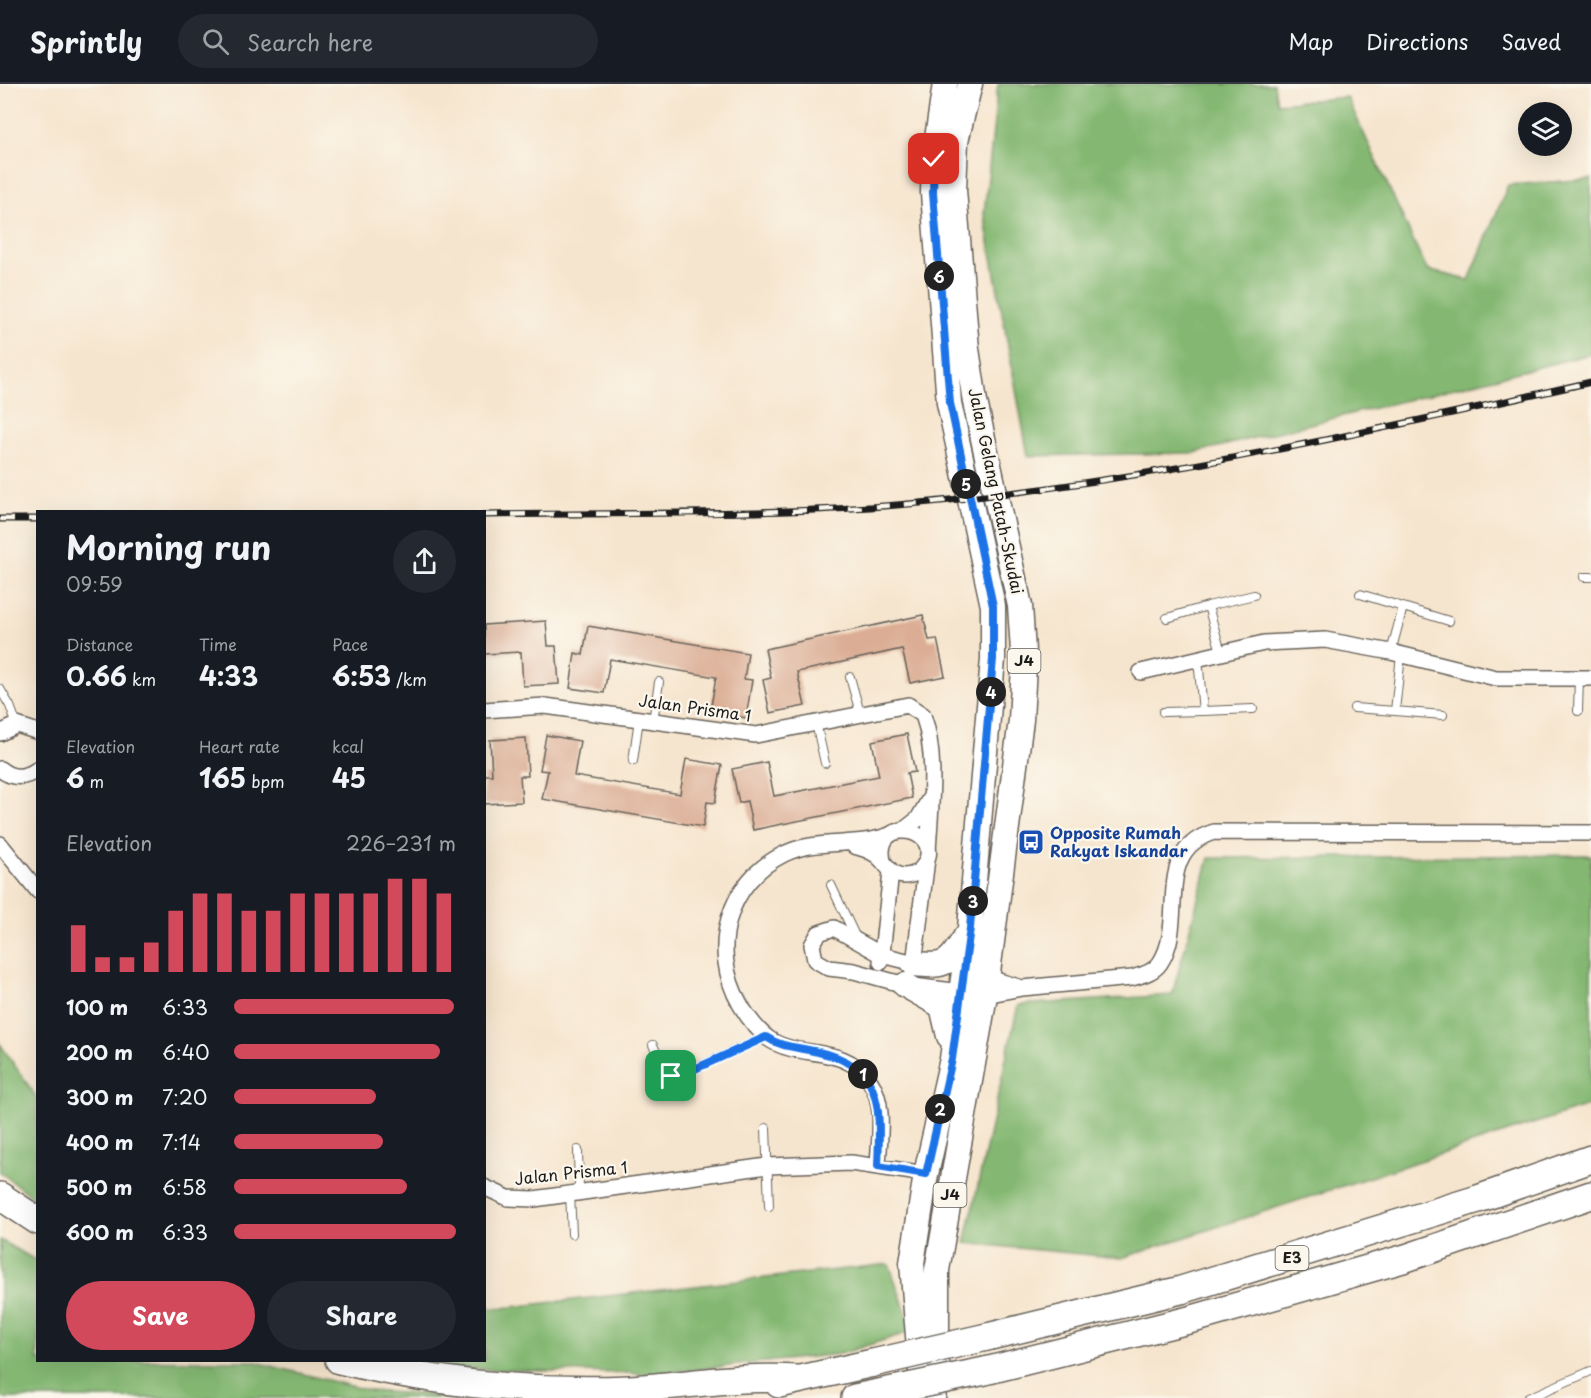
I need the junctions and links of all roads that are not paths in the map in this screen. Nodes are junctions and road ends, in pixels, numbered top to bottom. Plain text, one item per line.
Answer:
1 (945, 84) edge
2 (970, 84) edge
3 (1360, 594) dead end
4 (1254, 595) dead end
5 (1208, 606) junction
6 (1403, 607) junction
7 (1167, 618) dead end
8 (1449, 621) dead end
9 (1221, 652) junction
10 (1396, 653) junction
11 (1198, 659) junction
12 (1141, 672) dead end
13 (850, 677) dead end
14 (1585, 678) edge
15 (659, 682) dead end
16 (0, 689) edge
17 (1354, 708) dead end
18 (1253, 709) dead end
19 (486, 710) edge
20 (1203, 711) junction
21 (1395, 711) junction
22 (1578, 711) dead end
23 (1163, 712) dead end
24 (860, 714) junction
25 (1443, 715) dead end
26 (646, 720) junction
27 (816, 723) junction
28 (17, 725) junction
29 (36, 731) edge
30 (0, 733) edge
31 (633, 760) dead end
32 (825, 763) dead end
33 (0, 769) edge
34 (36, 770) edge
35 (931, 795) junction
36 (897, 832) junction
37 (1591, 833) edge
38 (0, 844) edge
39 (848, 845) junction
40 (927, 856) junction
41 (887, 866) junction
42 (831, 885) dead end
43 (36, 889) edge
44 (970, 928) junction
45 (856, 940) junction
46 (882, 955) junction
47 (909, 974) junction
48 (878, 976) junction
49 (961, 982) junction
50 (986, 986) junction
51 (766, 1037) junction
52 (654, 1045) dead end
53 (952, 1059) junction
54 (766, 1128) dead end
55 (578, 1150) dead end
56 (1591, 1159) edge
57 (767, 1166) junction
58 (878, 1166) junction
59 (926, 1174) junction
60 (486, 1188) edge
61 (575, 1193) junction
62 (1591, 1195) edge
63 (0, 1196) edge
64 (769, 1206) dead end
65 (0, 1215) edge
66 (36, 1220) edge
67 (572, 1234) dead end
68 (36, 1236) edge
69 (349, 1362) edge
70 (1591, 1371) edge
71 (797, 1379) junction
72 (867, 1395) edge
73 (711, 1398) edge
74 (917, 1398) edge
75 (933, 1398) edge
76 (1528, 1398) edge

1 - 44 main road, Jalan Gelang Patah-Skudai / J4
2 - 50 main road, Jalan Gelang Patah-Skudai / J4
3 - 6 lane
4 - 5 lane
5 - 7 lane
5 - 9 lane
6 - 8 lane
6 - 10 lane
9 - 10 street
9 - 11 street
10 - 14 street
10 - 21 lane
11 - 12 street
11 - 20 lane
13 - 24 lane
14 - 22 lane
15 - 26 lane
16 - 28 lane
17 - 21 lane
18 - 20 lane
19 - 26 street, Jalan Prisma 1
20 - 23 lane
21 - 25 lane
24 - 27 street, Jalan Prisma 1
24 - 35 street, Jalan Prisma 1
26 - 27 street, Jalan Prisma 1
26 - 31 lane
27 - 32 lane
28 - 29 street
28 - 30 street
33 - 34 street
35 - 36 street
35 - 40 street, Jalan Prisma 1
36 - 39 street
36 - 40 street
36 - 41 street
37 - 50 street
38 - 43 street
39 - 41 street
39 - 51 street
40 - 41 street
40 - 47 street, Jalan Prisma 1
41 - 46 street
42 - 45 lane
44 - 47 main road
44 - 49 main road, Jalan Gelang Patah-Skudai / J4
45 - 46 street
45 - 48 street
46 - 47 street
46 - 48 street
47 - 48 street
47 - 49 street
47 - 49 street
47 - 53 main road
49 - 50 street
49 - 53 main road, Jalan Gelang Patah-Skudai / J4
50 - 75 main road, Jalan Gelang Patah-Skudai / J4
51 - 52 lane
51 - 58 street
53 - 59 main road, Jalan Gelang Patah-Skudai / J4
54 - 57 lane
55 - 61 lane
56 - 71 highway, E3, bridge
57 - 58 street, Jalan Prisma 1
57 - 61 street, Jalan Prisma 1
57 - 64 lane
58 - 59 street, Jalan Prisma 1
59 - 74 main road, Jalan Gelang Patah-Skudai / J4
60 - 61 street, Jalan Prisma 1
61 - 67 lane
62 - 72 highway, E3, bridge
63 - 66 highway
65 - 68 highway
69 - 71 highway
70 - 76 lane
71 - 73 highway, E3

